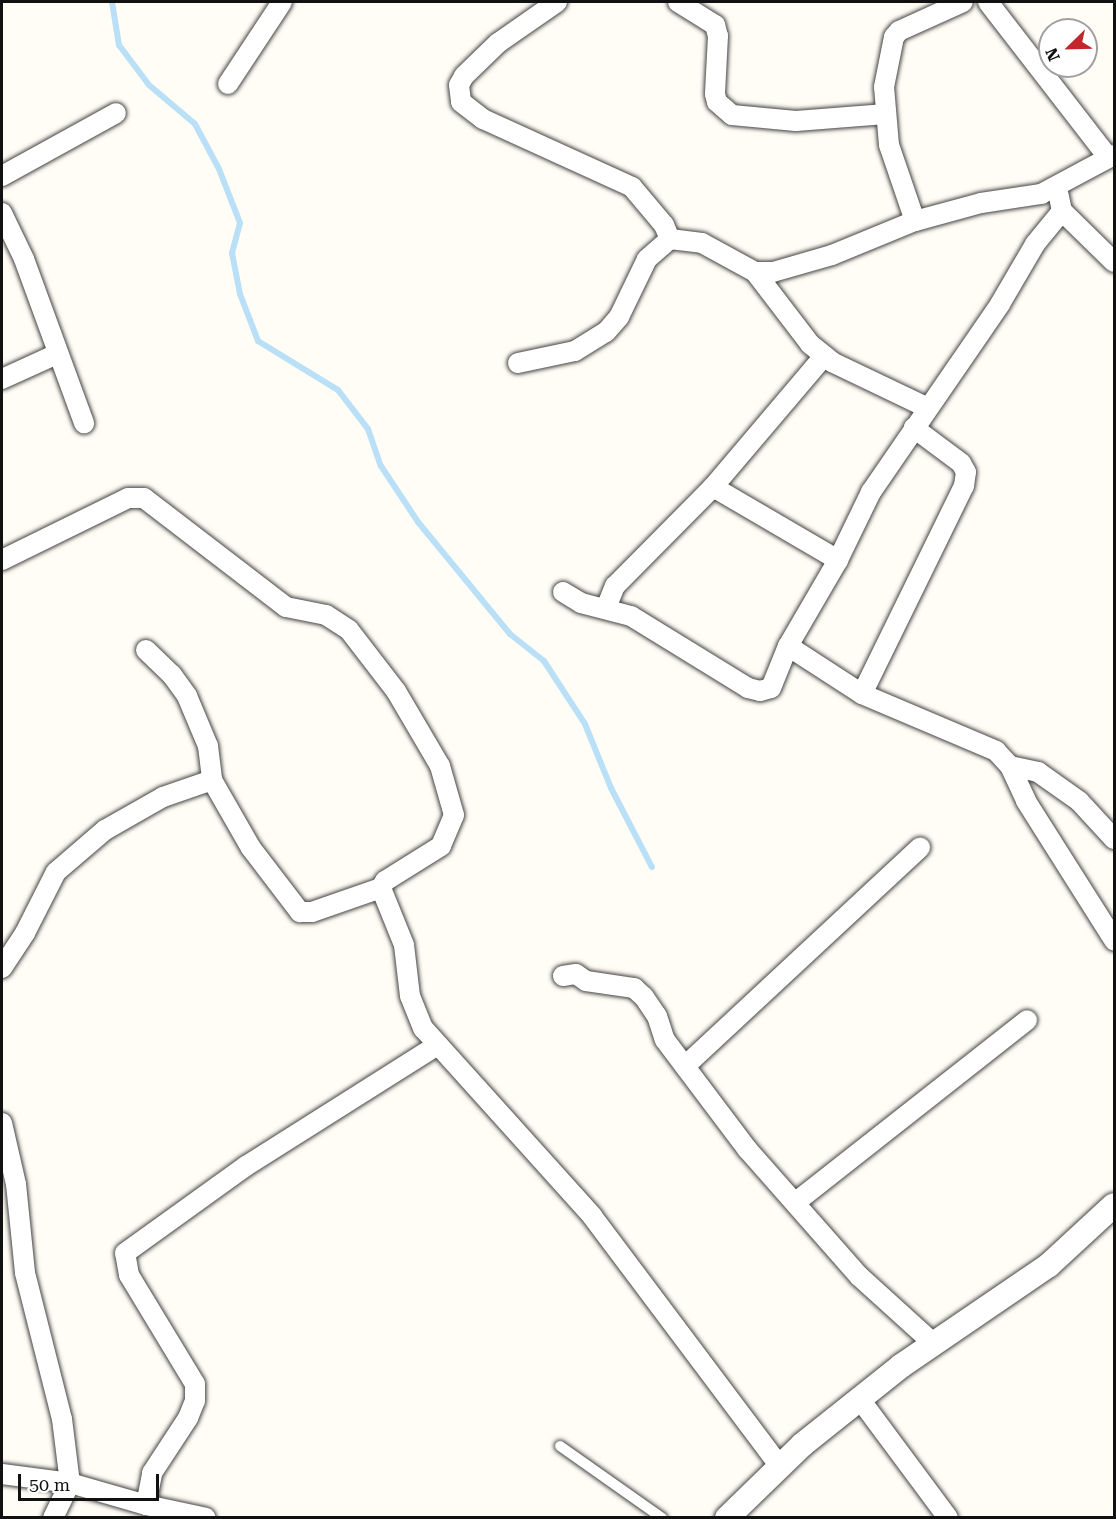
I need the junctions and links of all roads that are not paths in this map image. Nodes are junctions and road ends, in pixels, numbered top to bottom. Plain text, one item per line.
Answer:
1 (282, 2) edge
2 (557, 2) edge
3 (678, 2) edge
4 (963, 2) edge
5 (988, 2) edge
6 (228, 84) dead end
7 (116, 113) dead end
8 (886, 114) junction
9 (1111, 156) edge
10 (2, 176) edge
11 (1057, 187) junction
12 (1062, 211) junction
13 (2, 213) edge
14 (915, 221) junction
15 (670, 239) junction
16 (1114, 262) edge
17 (755, 272) junction
18 (57, 354) junction
19 (824, 356) junction
20 (518, 363) dead end
21 (2, 380) edge
22 (928, 408) junction
23 (84, 423) dead end
24 (914, 428) junction
25 (713, 487) junction
26 (2, 560) edge
27 (838, 561) junction
28 (563, 592) dead end
29 (606, 608) junction
30 (788, 646) junction
31 (146, 650) dead end
32 (862, 694) junction
33 (1010, 766) junction
34 (212, 780) junction
35 (1114, 839) edge
36 (920, 848) dead end
37 (381, 888) junction
38 (1114, 940) edge
39 (2, 968) edge
40 (563, 976) dead end
41 (1027, 1020) dead end
42 (436, 1046) junction
43 (685, 1066) junction
44 (2, 1123) edge
45 (2, 1134) edge
46 (16, 1184) junction
47 (796, 1202) junction
48 (1114, 1204) edge
49 (933, 1343) junction
50 (859, 1398) junction
51 (560, 1446) dead end
52 (779, 1465) junction
53 (2, 1474) edge
54 (70, 1483) junction
55 (146, 1505) junction
56 (53, 1518) edge
57 (207, 1518) edge
58 (662, 1518) edge
59 (727, 1518) edge
60 (948, 1518) edge

1 - 6 street
2 - 15 street
3 - 8 street
4 - 8 street
5 - 9 street
7 - 10 street
8 - 14 street
9 - 11 street
11 - 12 street
11 - 14 street
12 - 16 street
12 - 22 street
13 - 18 street
14 - 17 street
15 - 17 street
15 - 20 street
17 - 19 street
18 - 21 street
18 - 23 street
19 - 22 street
19 - 25 street
22 - 24 street
24 - 27 street
24 - 32 street
25 - 27 street
25 - 29 street
26 - 37 street
27 - 30 street
28 - 29 street
29 - 30 street
30 - 32 street
31 - 34 street
32 - 33 street
33 - 35 street
33 - 38 street
34 - 37 street
34 - 39 street
36 - 43 street
37 - 42 street
40 - 43 street
41 - 47 street
42 - 52 street
42 - 55 street
43 - 47 street
44 - 46 street
45 - 46 street
46 - 54 street
47 - 49 street
48 - 49 street
49 - 50 street
50 - 52 street
50 - 60 street
51 - 58 lane
52 - 59 street
53 - 54 street
54 - 55 street
54 - 56 street
55 - 57 street

